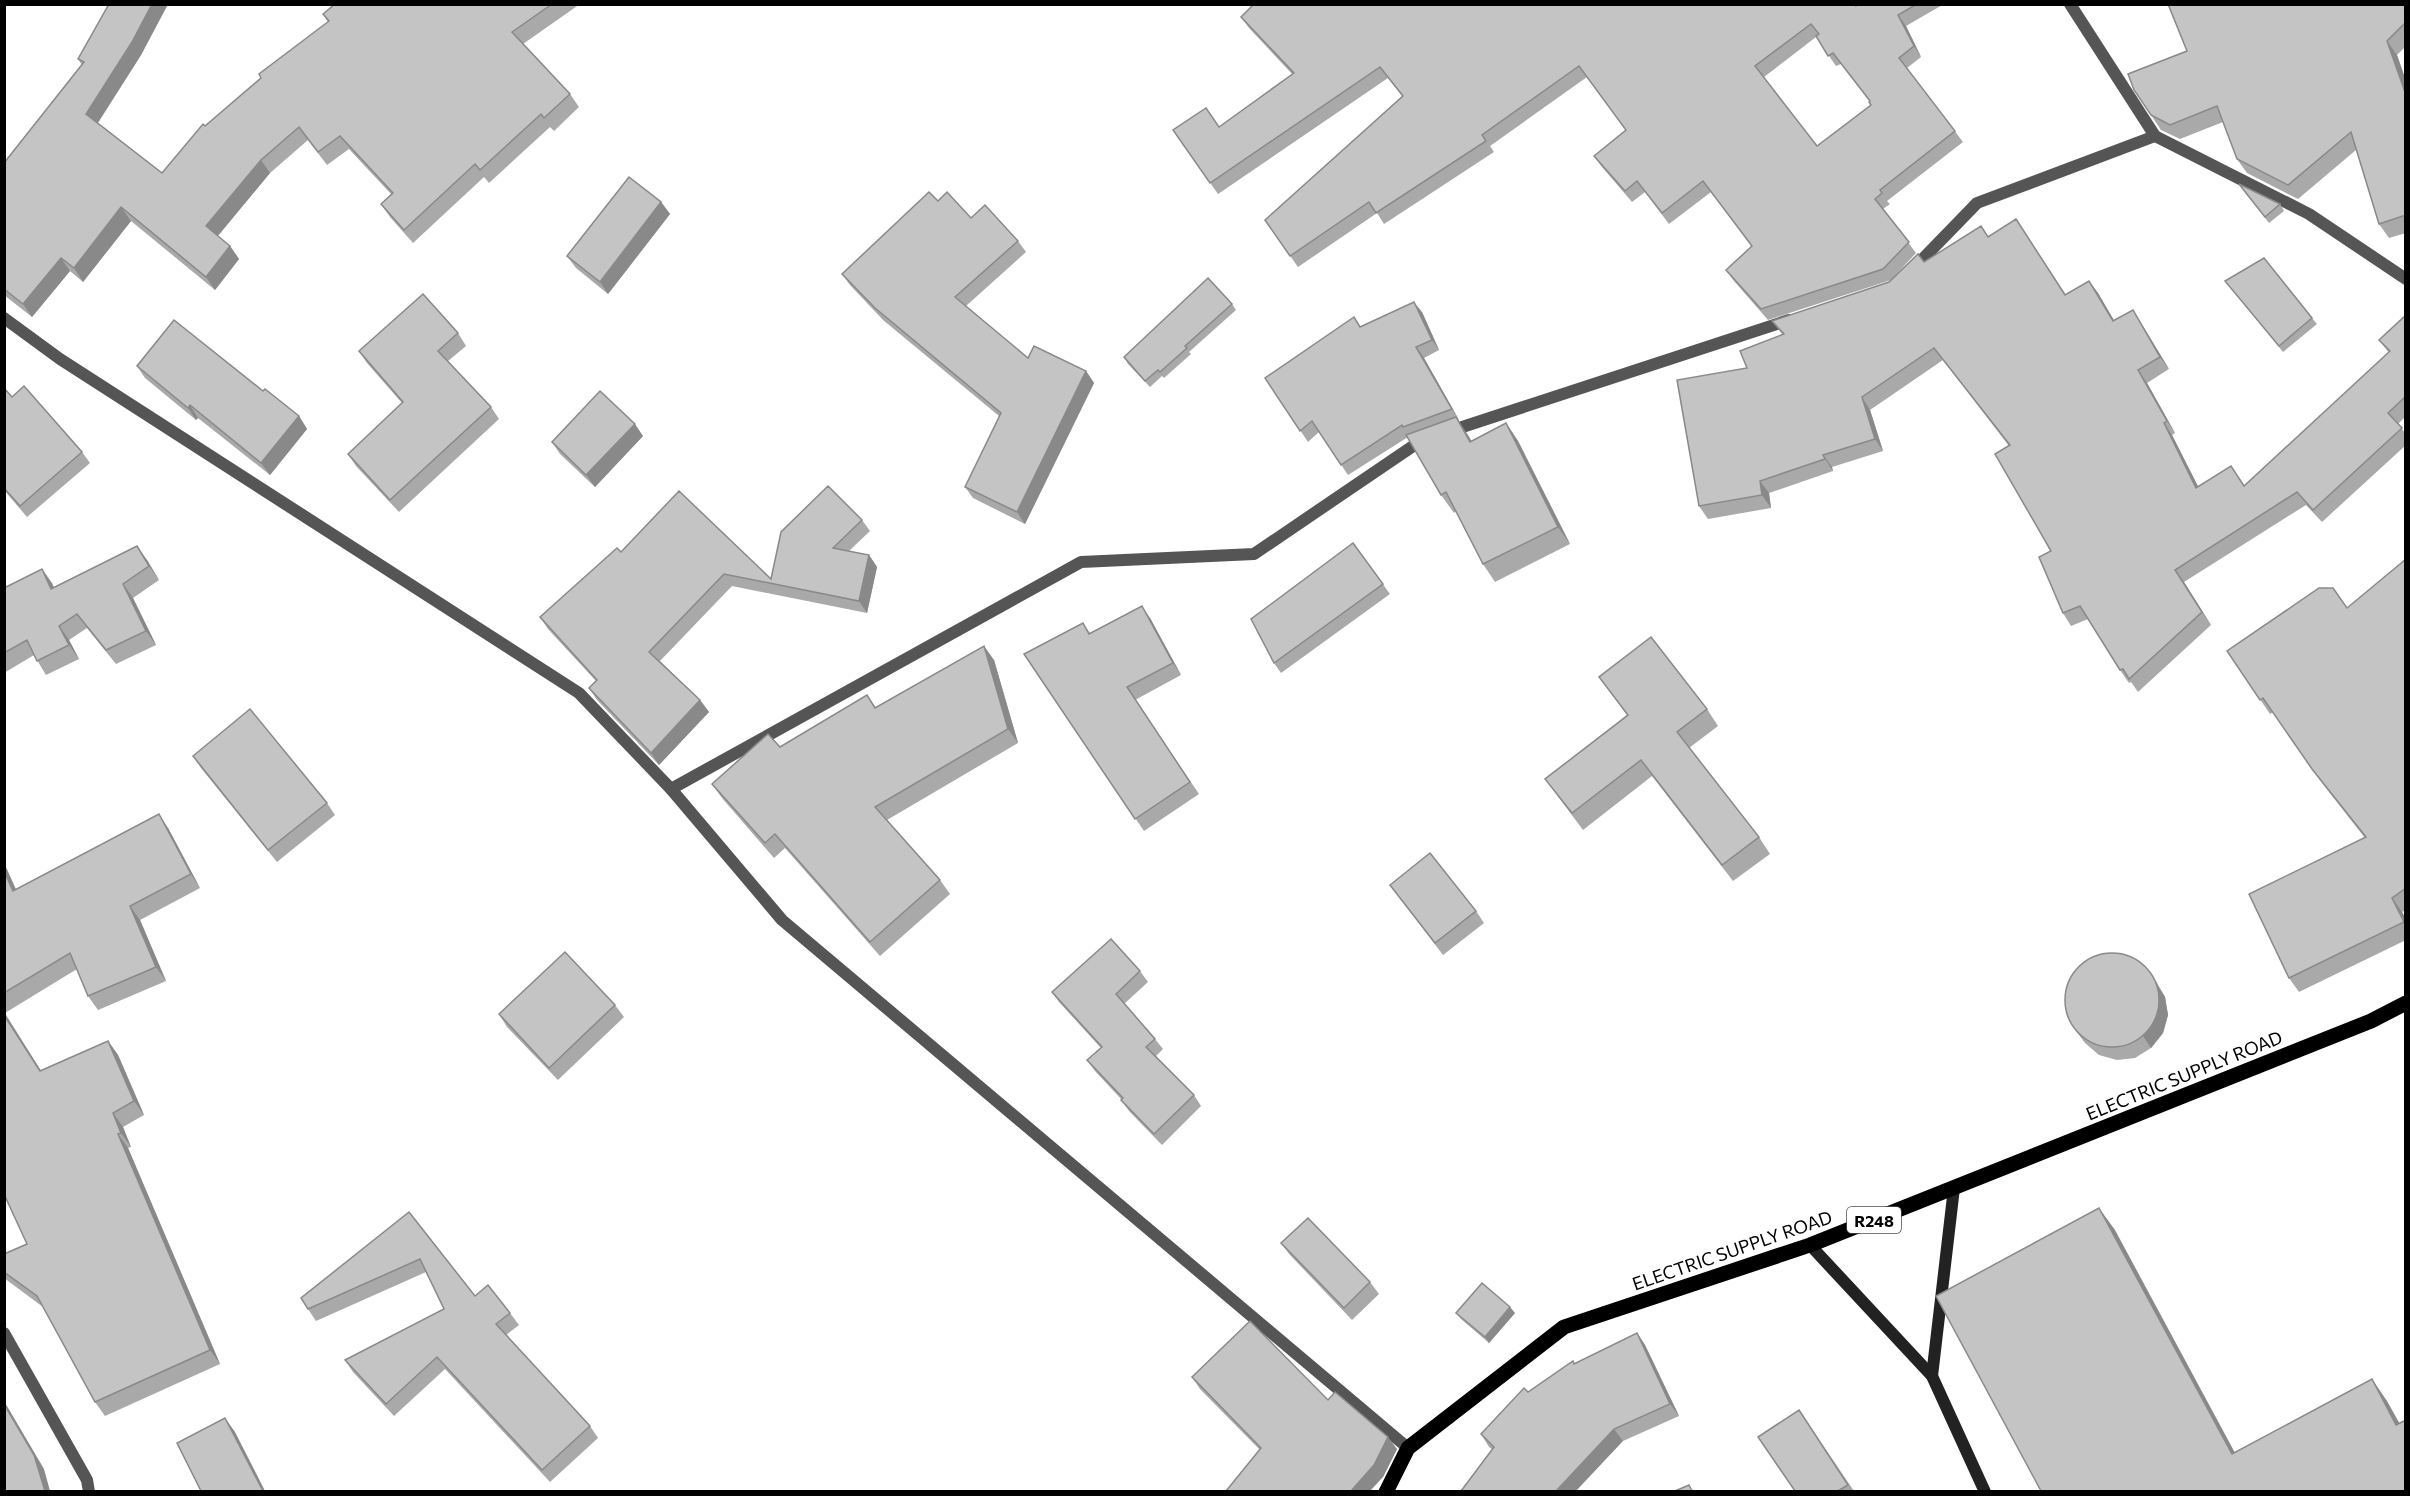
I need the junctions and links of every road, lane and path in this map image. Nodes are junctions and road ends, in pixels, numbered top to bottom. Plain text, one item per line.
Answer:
1 (2070, 4) edge
2 (2155, 136) junction
3 (1903, 279) edge
4 (2406, 279) edge
5 (4, 318) edge
6 (1797, 318) edge
7 (670, 789) junction
8 (2406, 1004) edge
9 (1954, 1188) junction
10 (1810, 1245) junction
11 (4, 1333) edge
12 (1932, 1376) junction
13 (1408, 1448) junction
14 (89, 1491) edge
15 (1386, 1491) edge
16 (1985, 1491) edge

1 - 2 street
2 - 3 street
2 - 4 street
5 - 7 street
6 - 7 street
7 - 13 street
8 - 9 main road, ELECTRIC SUPPLY ROAD / R248
9 - 10 main road, ELECTRIC SUPPLY ROAD / R248
9 - 12 main road
10 - 12 main road
10 - 13 main road, ELECTRIC SUPPLY ROAD / R248
11 - 14 street
12 - 16 main road
13 - 15 main road, ELECTRIC SUPPLY ROAD / R248

